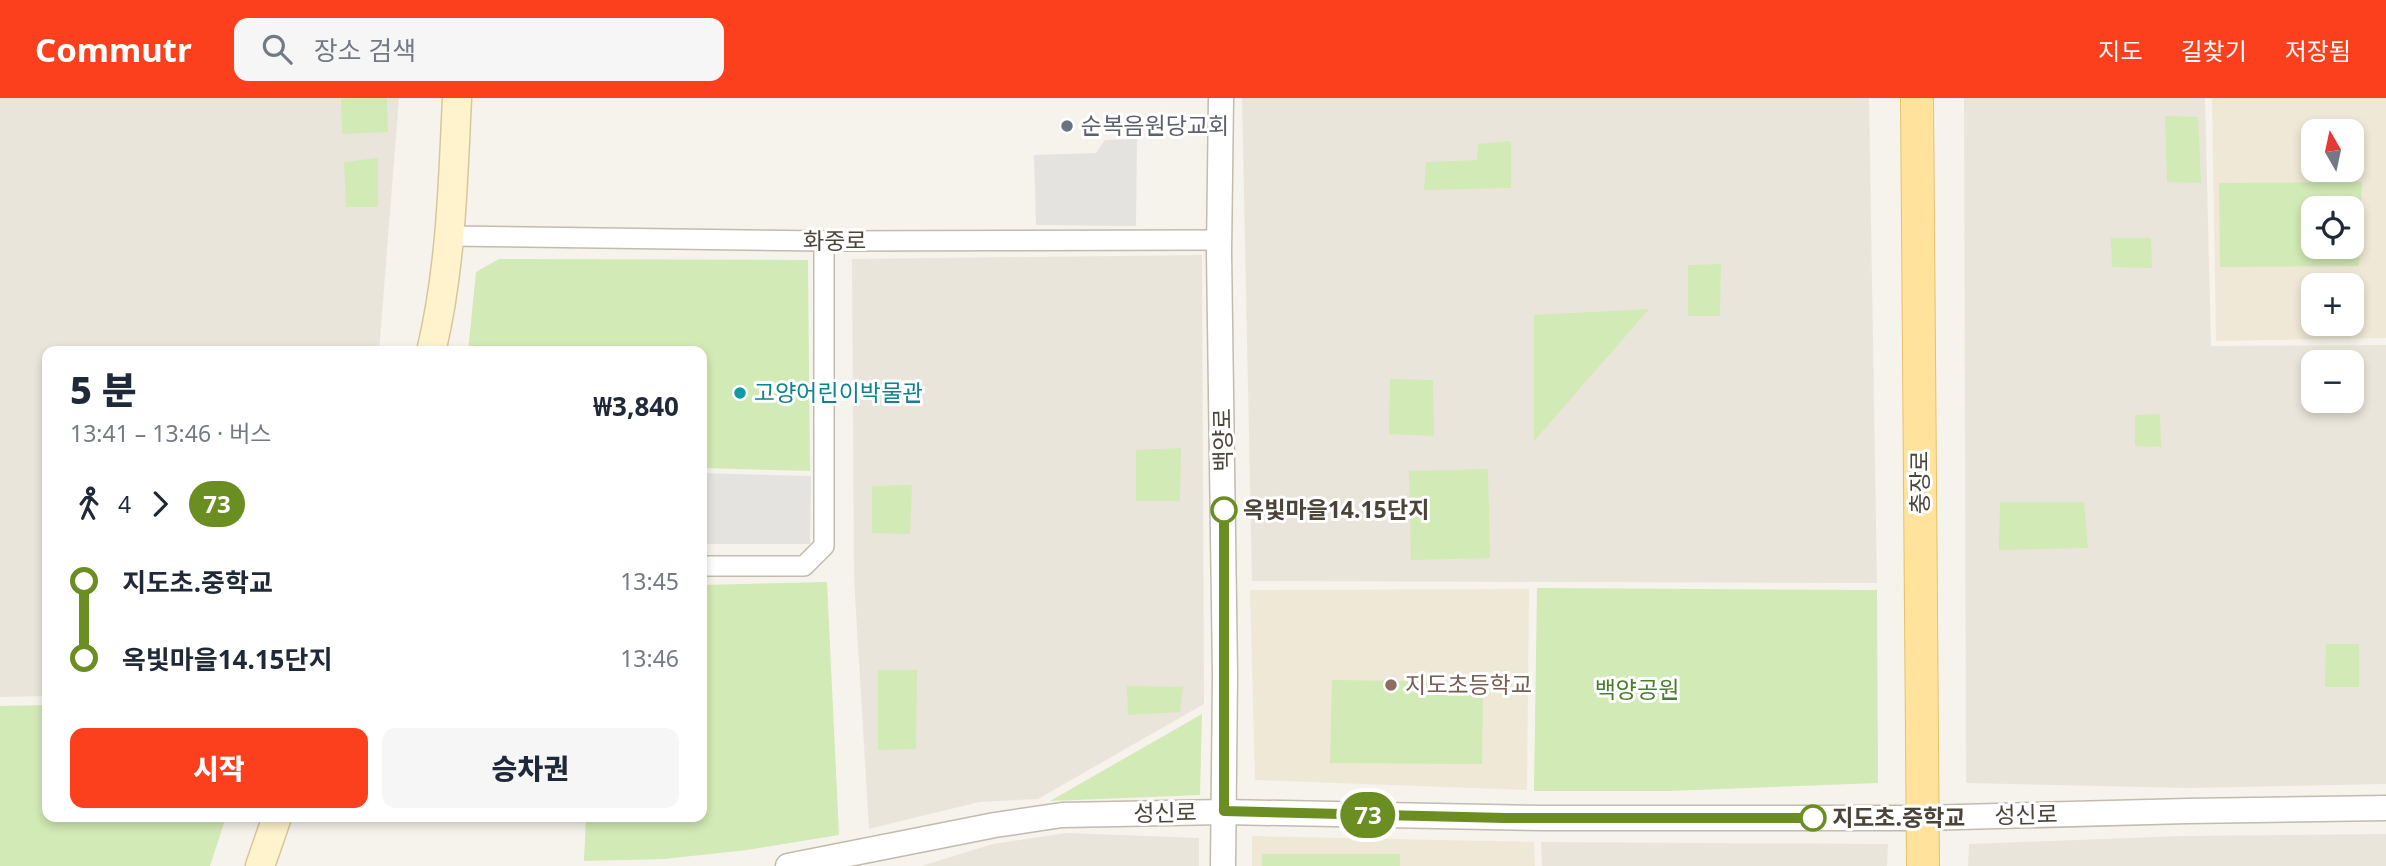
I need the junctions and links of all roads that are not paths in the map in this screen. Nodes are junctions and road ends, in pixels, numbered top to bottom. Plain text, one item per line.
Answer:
1 (457, 98) edge
2 (1221, 98) edge
3 (1917, 98) edge
4 (450, 236) junction
5 (1219, 240) junction
6 (824, 241) junction
7 (432, 346) edge
8 (707, 566) edge
9 (2386, 808) edge
10 (1224, 811) junction
11 (1923, 818) junction
12 (275, 822) edge
13 (260, 866) edge
14 (788, 866) edge
15 (1223, 866) edge
16 (1923, 866) edge

1 - 4 main road
2 - 5 street, 백양로
3 - 11 main road, 충장로
4 - 6 street, 화중로
4 - 7 main road
5 - 6 street, 화중로
5 - 10 street, 백양로
6 - 8 street
9 - 11 street, 성신로
10 - 11 street, 성신로
10 - 14 street, 성신로
10 - 15 street, 백양로
11 - 16 main road, 충장로
12 - 13 main road

